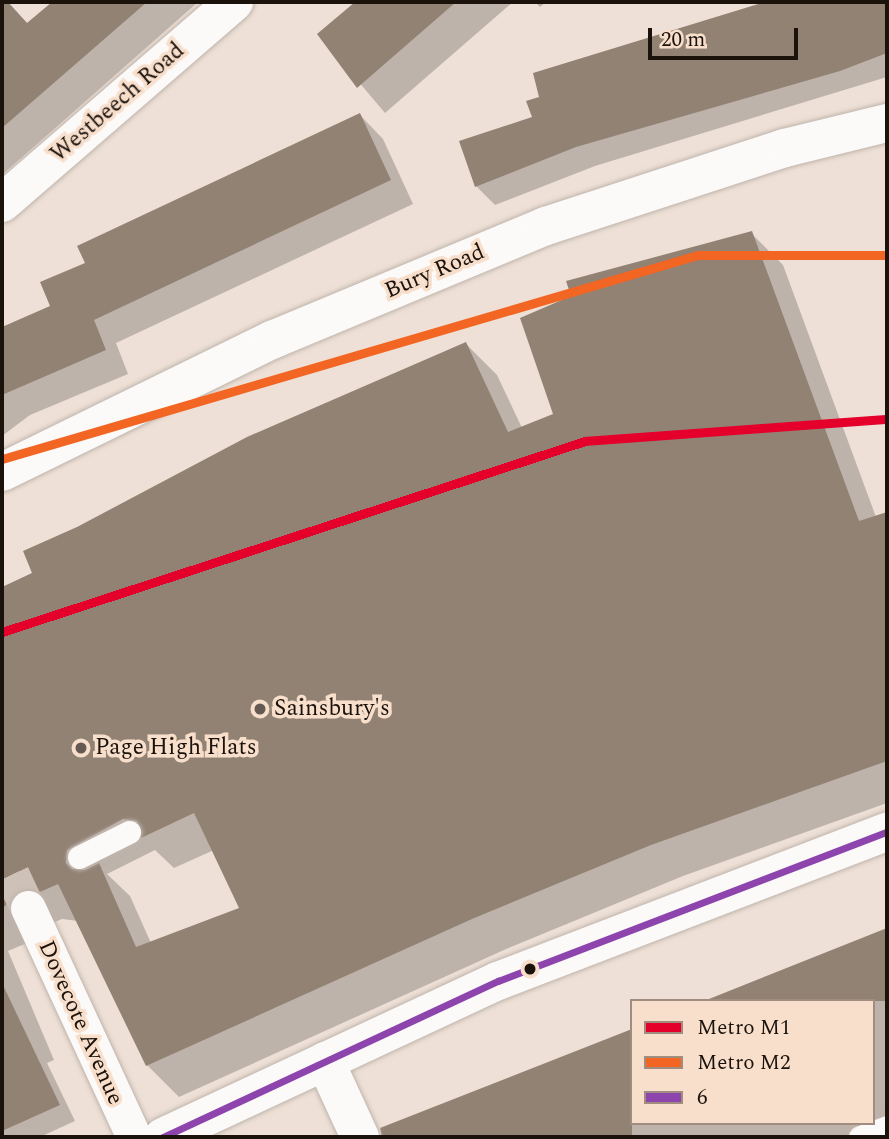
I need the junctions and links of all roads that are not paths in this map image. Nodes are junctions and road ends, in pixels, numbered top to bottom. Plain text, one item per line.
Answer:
1 (234, 2) edge
2 (887, 123) edge
3 (2, 204) edge
4 (2, 472) edge
5 (130, 832) dead end
6 (887, 832) edge
7 (79, 857) dead end
8 (28, 908) tunnel mouth
9 (325, 1061) junction
10 (887, 1127) edge
11 (134, 1137) edge
12 (163, 1137) edge
13 (360, 1137) edge
14 (860, 1137) edge

1 - 3 street, Westbeech Road
2 - 4 street, Bury Road
5 - 7 lane
6 - 9 street
8 - 11 street, Dovecote Avenue
9 - 12 street
9 - 13 street
10 - 14 lane

